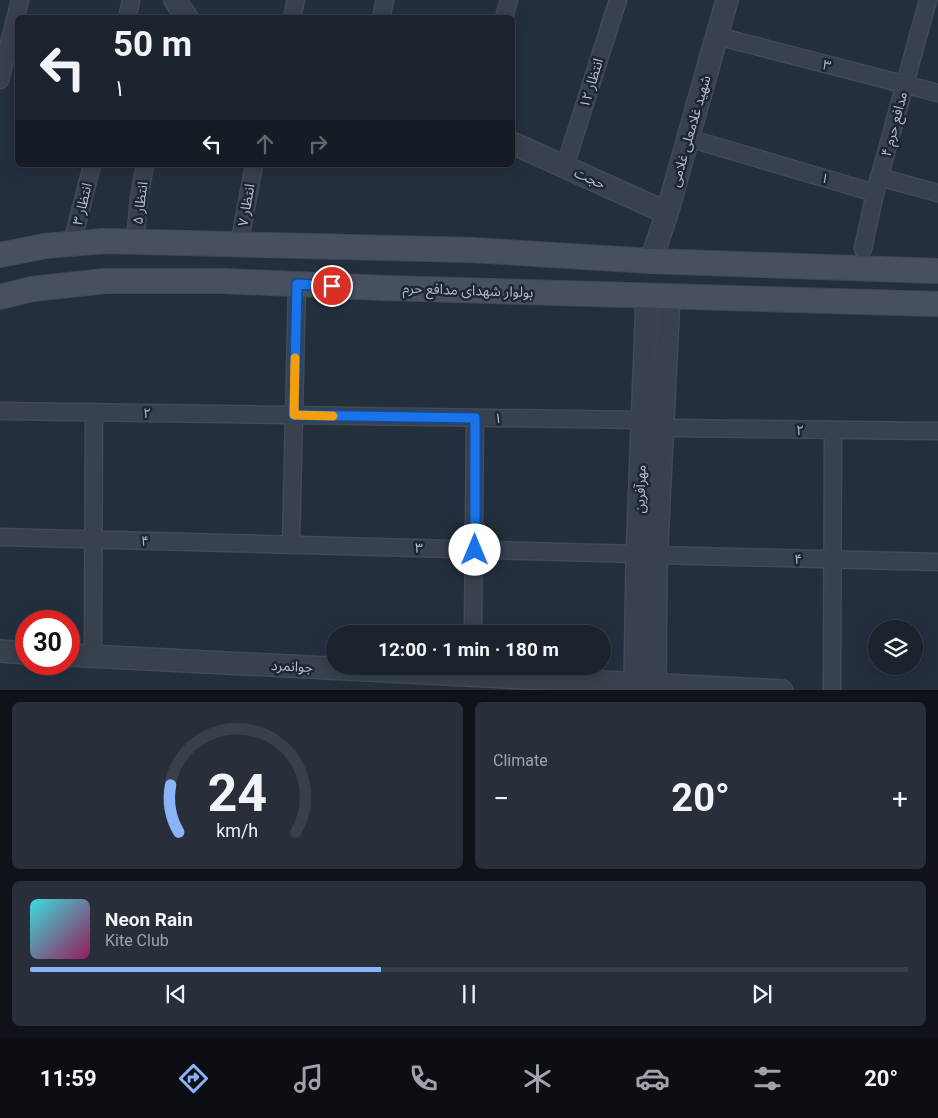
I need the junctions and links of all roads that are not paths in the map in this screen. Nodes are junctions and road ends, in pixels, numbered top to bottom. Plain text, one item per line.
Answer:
1 (20, 0) edge
2 (131, 0) edge
3 (296, 0) edge
4 (385, 0) edge
5 (509, 0) edge
6 (618, 0) edge
7 (727, 0) edge
8 (928, 0) edge
9 (16, 15) edge
10 (128, 15) edge
11 (293, 15) edge
12 (382, 15) edge
13 (505, 15) edge
14 (15, 20) edge
15 (717, 36) junction
16 (0, 80) edge
17 (904, 84) junction
18 (938, 93) edge
19 (688, 138) junction
20 (515, 144) edge
21 (565, 166) junction
22 (91, 167) edge
23 (145, 167) edge
24 (254, 167) edge
25 (879, 177) junction
26 (875, 193) junction
27 (938, 193) edge
28 (667, 213) junction
29 (135, 242) junction
30 (72, 243) junction
31 (239, 245) junction
32 (863, 249) dead end
33 (472, 250) junction
34 (0, 255) edge
35 (651, 261) junction
36 (938, 271) edge
37 (297, 284) junction
38 (470, 289) junction
39 (9, 295) edge
40 (658, 303) junction
41 (938, 304) edge
42 (0, 309) edge
43 (0, 411) edge
44 (94, 413) junction
45 (294, 415) junction
46 (475, 418) junction
47 (642, 420) junction
48 (663, 428) junction
49 (833, 430) junction
50 (938, 431) edge
51 (0, 537) edge
52 (94, 539) junction
53 (291, 545) junction
54 (475, 550) junction
55 (647, 555) junction
56 (833, 560) junction
57 (938, 562) edge
58 (473, 625) edge
59 (0, 651) edge
60 (15, 652) edge
61 (80, 655) edge
62 (93, 656) junction
63 (326, 665) edge
64 (539, 675) edge
65 (645, 683) junction
66 (782, 690) edge
67 (832, 690) edge

1 - 9 street
2 - 10 street
3 - 11 street
4 - 12 street
5 - 13 street
6 - 21 street, انتظار ۱۲
7 - 15 street, شهید غلامعلی غلامی
8 - 17 street, مدافع حرم ۴
14 - 16 street
15 - 17 street, ۳
15 - 19 street, شهید غلامعلی غلامی
17 - 18 street, ۳
17 - 25 street, مدافع حرم ۴
19 - 26 street, ۱
19 - 28 street, شهید غلامعلی غلامی
20 - 21 street, حجت
21 - 28 street, حجت
22 - 30 street, انتظار ۳
23 - 29 street, انتظار ۵
24 - 31 street, انتظار ۷
25 - 26 street, مدافع حرم ۴
25 - 27 street
26 - 32 street, مدافع حرم ۴
28 - 35 street, شهید غلامعلی غلامی
29 - 30 main road
29 - 31 main road
30 - 34 main road
31 - 33 main road
33 - 35 main road
33 - 38 main road
35 - 36 main road
37 - 38 main road, بولوار شهدای مدافع حرم
37 - 39 main road, بولوار شهدای مدافع حرم
37 - 45 street
38 - 40 main road, بولوار شهدای مدافع حرم
39 - 42 street
40 - 41 main road, بولوار شهدای مدافع حرم
40 - 47 street, مهرآفرین
40 - 48 street, مهرآفرین
43 - 44 street, ۲
44 - 45 street, ۲
44 - 52 street
45 - 46 street, ۱
45 - 53 street
46 - 47 street, ۱
46 - 54 street
47 - 55 street, مهرآفرین
48 - 49 street, ۲
48 - 55 street, مهرآفرین
49 - 50 street, ۲
49 - 56 street
51 - 52 street, ۴
52 - 53 street, ۴
52 - 62 street
53 - 54 street, ۳
54 - 55 street, ۳
54 - 58 street
55 - 56 street, ۴
55 - 65 street, مهرآفرین
56 - 57 street, ۴
56 - 67 street
59 - 60 street
61 - 62 street, جوانمرد
62 - 63 street, جوانمرد
64 - 65 street, جوانمرد
65 - 66 street, جوانمرد

